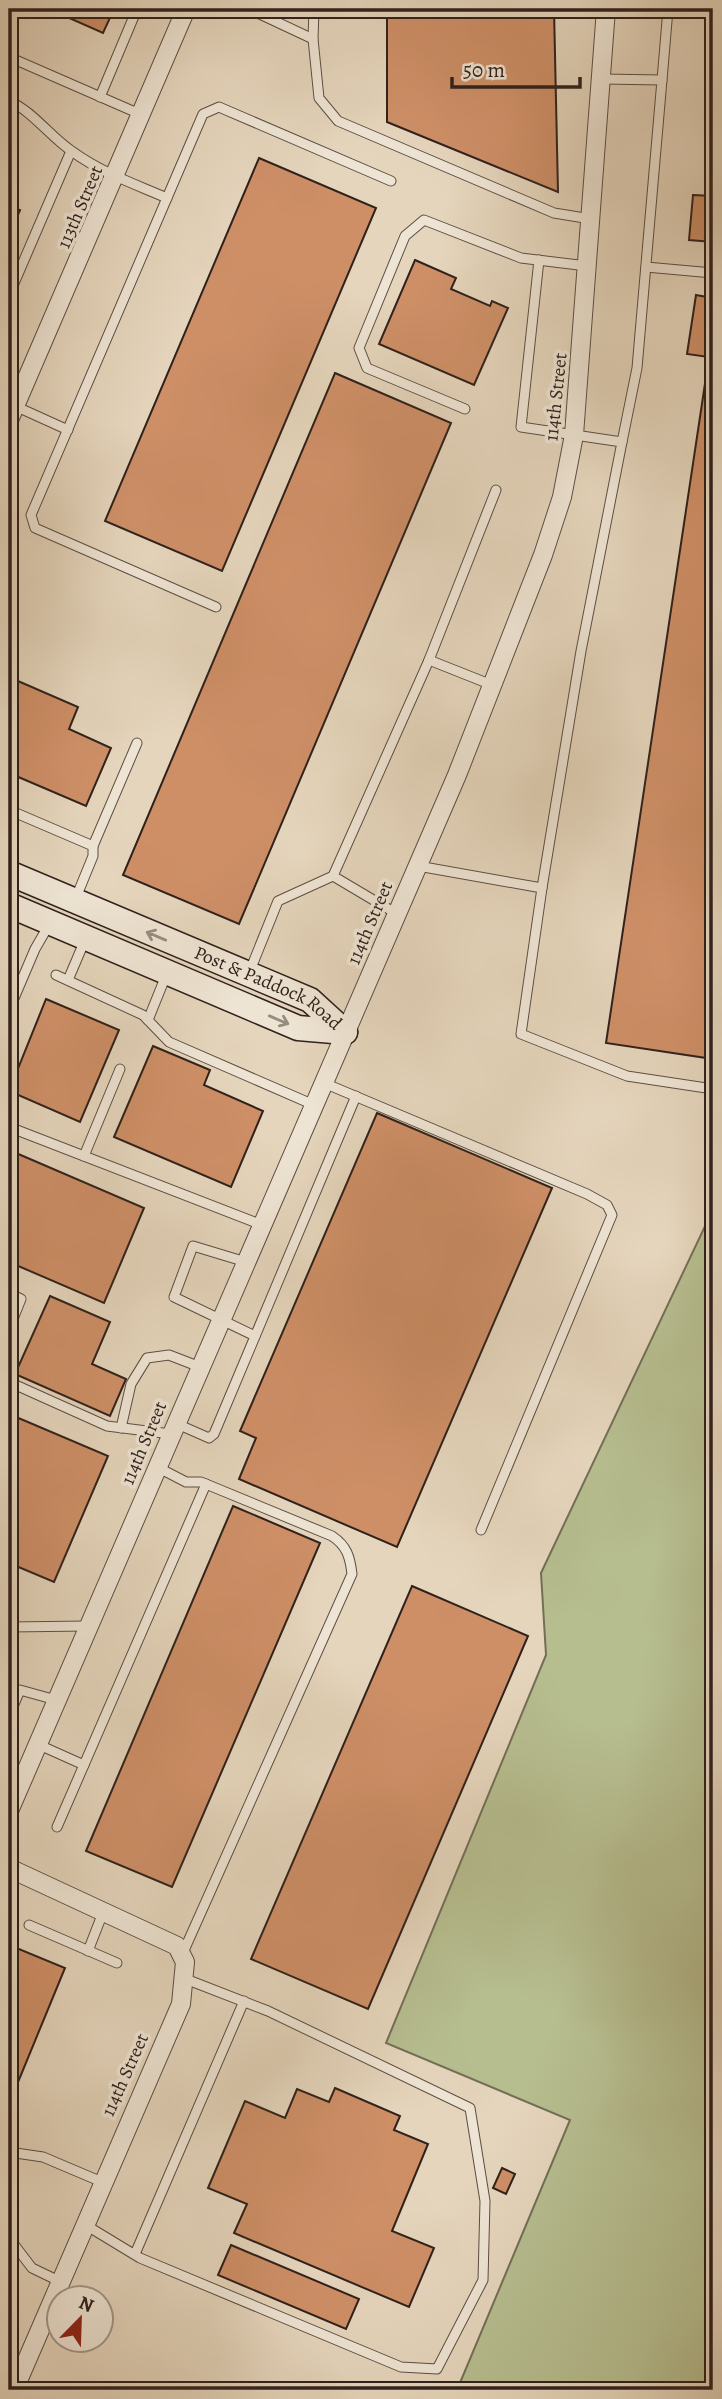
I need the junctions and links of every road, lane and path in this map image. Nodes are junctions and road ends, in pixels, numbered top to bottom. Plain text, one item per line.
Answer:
1 (137, 9) edge
2 (186, 9) edge
3 (249, 9) edge
4 (314, 9) edge
5 (606, 9) edge
6 (668, 9) edge
7 (313, 39) junction
8 (9, 57) edge
9 (602, 79) junction
10 (662, 80) junction
11 (100, 97) junction
12 (9, 101) edge
13 (142, 115) junction
14 (71, 151) junction
15 (115, 176) junction
16 (391, 181) dead end
17 (167, 198) junction
18 (592, 219) junction
19 (539, 260) junction
20 (589, 266) junction
21 (646, 267) junction
22 (713, 273) edge
23 (9, 295) edge
24 (465, 409) dead end
25 (12, 413) edge
26 (68, 430) junction
27 (574, 435) junction
28 (622, 442) junction
29 (496, 490) dead end
30 (216, 607) dead end
31 (429, 660) junction
32 (492, 685) junction
33 (137, 743) dead end
34 (9, 810) edge
35 (93, 846) junction
36 (418, 866) junction
37 (9, 873) edge
38 (333, 876) junction
39 (542, 888) junction
40 (68, 899) junction
41 (9, 905) edge
42 (397, 914) junction
43 (50, 923) junction
44 (86, 938) junction
45 (168, 973) junction
46 (248, 974) junction
47 (56, 975) dead end
48 (68, 980) junction
49 (9, 1010) edge
50 (148, 1020) junction
51 (345, 1032) junction
52 (120, 1069) dead end
53 (324, 1083) junction
54 (713, 1089) edge
55 (356, 1097) junction
56 (314, 1105) junction
57 (9, 1126) edge
58 (84, 1156) junction
59 (261, 1225) junction
60 (246, 1262) junction
61 (9, 1293) edge
62 (220, 1321) junction
63 (9, 1329) edge
64 (255, 1336) junction
65 (200, 1367) junction
66 (9, 1382) edge
67 (121, 1428) junction
68 (173, 1429) junction
69 (157, 1466) junction
70 (206, 1484) junction
71 (481, 1530) dead end
72 (87, 1626) junction
73 (9, 1627) edge
74 (56, 1700) junction
75 (9, 1716) edge
76 (37, 1744) junction
77 (84, 1765) junction
78 (9, 1811) edge
79 (57, 1826) dead end
80 (9, 1868) edge
81 (104, 1910) junction
82 (29, 1925) dead end
83 (88, 1951) junction
84 (181, 1955) junction
85 (117, 1963) dead end
86 (183, 1978) junction
87 (244, 2001) junction
88 (9, 2152) edge
89 (102, 2182) junction
90 (84, 2224) junction
91 (9, 2238) edge
92 (15, 2246) junction
93 (135, 2254) junction
94 (9, 2261) edge
95 (59, 2281) junction
96 (14, 2390) edge

1 - 11 lane
2 - 13 street, 113th Street
3 - 7 lane
4 - 7 lane
5 - 9 street, 114th Street
6 - 10 lane
7 - 18 lane
8 - 11 lane
9 - 10 lane
9 - 18 street, 114th Street
10 - 21 lane
11 - 13 lane
12 - 14 lane
13 - 15 street, 113th Street
14 - 15 lane
14 - 23 lane
15 - 17 lane
15 - 25 street, 113th Street
16 - 17 lane
17 - 26 lane
18 - 20 street, 114th Street
19 - 20 lane
19 - 24 lane
19 - 27 lane
20 - 27 street, 114th Street
21 - 22 lane
21 - 28 lane
25 - 26 lane
26 - 30 lane
27 - 28 lane
27 - 32 street, 114th Street
28 - 39 lane
29 - 31 lane
31 - 32 lane
31 - 38 lane
32 - 36 street, 114th Street
33 - 35 lane
34 - 35 lane
35 - 40 lane
36 - 39 lane
36 - 42 street, 114th Street
37 - 40 street, Post & Paddock Road
38 - 42 lane
38 - 46 lane
39 - 54 lane
40 - 43 street
46 -> 40 street, Post & Paddock Road
41 - 43 street, Post & Paddock Road
42 - 51 street, 114th Street
43 - 44 street, Post & Paddock Road
43 - 49 lane
44 - 45 street, Post & Paddock Road
44 - 48 lane
45 - 50 lane
45 -> 51 street, Post & Paddock Road
46 - 51 street, Post & Paddock Road
47 - 48 lane
48 - 50 lane
50 - 56 lane
51 - 53 street, 114th Street
52 - 58 lane
53 - 55 lane
53 - 56 street, 114th Street
55 - 64 lane
55 - 71 lane
56 - 59 street, 114th Street
57 - 58 lane
58 - 59 lane
59 - 60 street, 114th Street
60 - 62 street, 114th Street
60 - 62 lane
61 - 63 lane
62 - 64 lane
62 - 65 street, 114th Street
64 - 68 lane
65 - 67 lane
65 - 68 street, 114th Street
66 - 67 lane
67 - 68 lane
68 - 69 street, 114th Street
69 - 70 lane
69 - 72 street, 114th Street
70 - 77 lane
70 - 84 lane
72 - 73 lane
72 - 74 street, 114th Street
74 - 75 lane
74 - 76 street, 114th Street
76 - 77 lane
76 - 78 street, 114th Street
77 - 79 lane
80 - 81 street
81 - 83 lane
81 - 84 street
82 - 83 lane
83 - 85 lane
84 - 86 street, 114th Street
86 - 87 lane
86 - 89 street, 114th Street
87 - 93 lane
87 - 93 lane
88 - 89 lane
89 - 90 street, 114th Street
90 - 93 lane
90 - 95 street, 114th Street
91 - 92 lane
92 - 94 lane
92 - 95 lane
95 - 96 street, 114th Street

